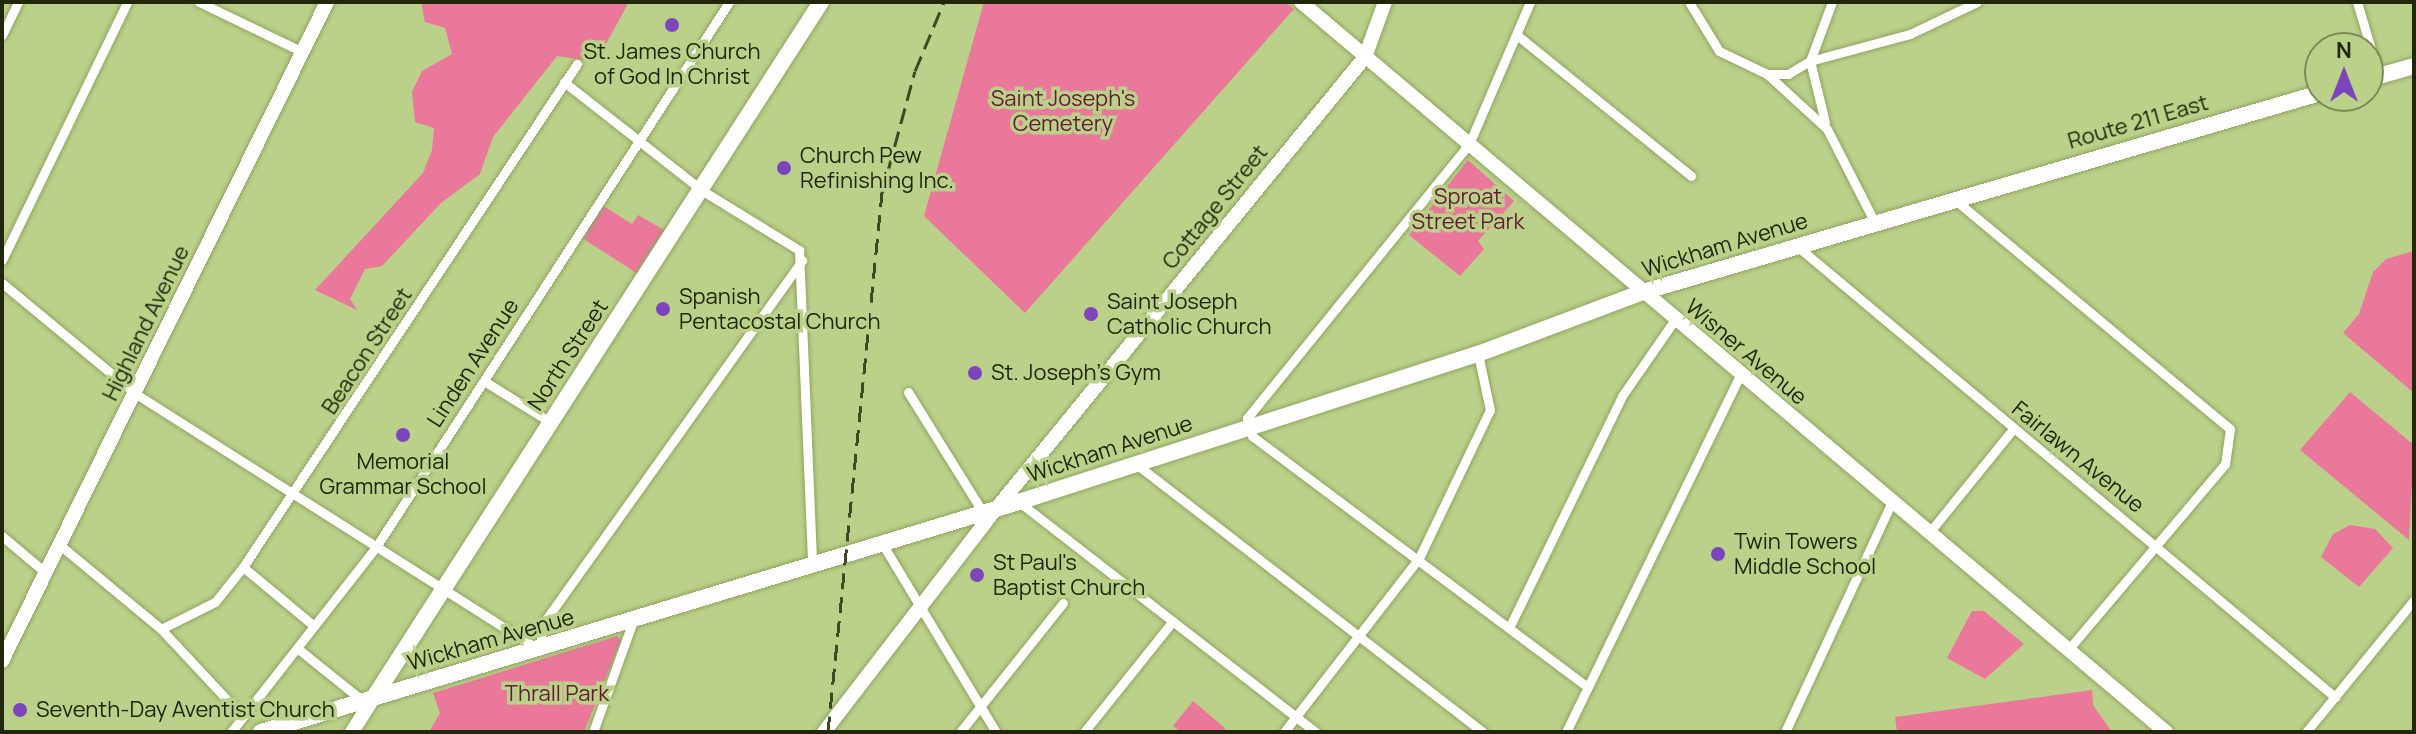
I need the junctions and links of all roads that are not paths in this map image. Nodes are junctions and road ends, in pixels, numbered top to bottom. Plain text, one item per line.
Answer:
1 (18, 2) edge
2 (127, 2) edge
3 (199, 2) edge
4 (327, 2) edge
5 (729, 2) edge
6 (821, 2) edge
7 (1301, 2) edge
8 (1385, 2) edge
9 (1530, 2) edge
10 (1689, 2) edge
11 (1832, 2) edge
12 (1977, 2) edge
13 (2357, 2) edge
14 (2364, 32) edge
15 (2, 35) edge
16 (1517, 35) junction
17 (303, 52) junction
18 (1365, 57) junction
19 (1810, 61) junction
20 (577, 64) dead end
21 (2414, 66) edge
22 (1767, 74) junction
23 (2384, 75) edge
24 (564, 82) junction
25 (2304, 98) edge
26 (1827, 129) junction
27 (639, 138) junction
28 (1469, 144) junction
29 (1691, 176) dead end
30 (703, 191) junction
31 (1961, 197) junction
32 (1875, 223) junction
33 (1798, 247) junction
34 (2, 260) edge
35 (802, 260) junction
36 (2, 283) edge
37 (1643, 292) junction
38 (1674, 321) junction
39 (1478, 354) junction
40 (1739, 377) junction
41 (484, 381) junction
42 (908, 392) dead end
43 (136, 394) junction
44 (550, 422) junction
45 (1248, 429) junction
46 (2013, 429) junction
47 (1136, 464) junction
48 (295, 496) junction
49 (1019, 502) junction
50 (1892, 502) junction
51 (999, 507) junction
52 (982, 511) junction
53 (1928, 534) junction
54 (2, 536) edge
55 (2155, 541) junction
56 (883, 545) junction
57 (61, 546) junction
58 (376, 547) junction
59 (1419, 558) junction
60 (812, 565) junction
61 (243, 567) junction
62 (46, 573) junction
63 (442, 588) junction
64 (2414, 600) edge
65 (1063, 603) dead end
66 (921, 609) junction
67 (633, 621) junction
68 (1173, 621) junction
69 (314, 626) junction
70 (1509, 628) junction
71 (161, 629) junction
72 (1358, 634) junction
73 (297, 648) junction
74 (540, 650) junction
75 (2068, 650) junction
76 (2, 661) edge
77 (1588, 687) junction
78 (2335, 697) junction
79 (369, 699) junction
80 (980, 705) junction
81 (243, 717) junction
82 (1296, 717) junction
83 (2159, 730) edge
84 (231, 732) edge
85 (261, 732) edge
86 (352, 732) edge
87 (593, 732) edge
88 (824, 732) edge
89 (960, 732) edge
90 (996, 732) edge
91 (1084, 732) edge
92 (1284, 732) edge
93 (1315, 732) edge
94 (1483, 732) edge
95 (1566, 732) edge
96 (1785, 732) edge
97 (2306, 732) edge

1 - 15 street
2 - 34 street
3 - 17 street
4 - 17 street, Highland Avenue
5 - 27 street, Linden Avenue
6 - 30 main road, North Street
7 - 18 street, Wisner Avenue
8 - 18 street, Cottage Street
9 - 16 street
10 - 22 street
11 - 19 street
12 - 19 street
13 - 14 street
16 - 28 street
16 - 29 street
17 - 43 street, Highland Avenue
18 - 28 street, Wisner Avenue
18 - 51 street, Cottage Street
19 - 22 street
19 - 26 street
20 - 24 street, Beacon Street
21 - 23 main road
22 - 26 street
24 - 27 street
24 - 48 street, Beacon Street
25 - 31 main road, Route 211 East
26 - 32 street
27 - 30 street
27 - 41 street, Linden Avenue
28 - 37 street, Wisner Avenue
28 - 45 street
30 - 35 street
30 - 44 main road, North Street
31 - 32 main road, Wickham Avenue
31 - 55 street
32 - 33 main road, Wickham Avenue
33 - 37 main road, Wickham Avenue
33 - 46 street, Fairlawn Avenue
35 - 60 street
35 - 74 street
36 - 43 street
37 - 38 street, Wisner Avenue
37 - 39 main road, Wickham Avenue
38 - 40 street, Wisner Avenue
38 - 70 street
39 - 45 main road, Wickham Avenue
39 - 59 street
40 - 50 street, Wisner Avenue
40 - 77 street
41 - 44 street
41 - 58 street, Linden Avenue
42 - 52 street
43 - 48 street
43 - 57 street, Highland Avenue
44 - 63 main road, North Street
45 - 47 main road, Wickham Avenue
45 - 59 street
46 - 53 street
46 - 55 street, Fairlawn Avenue
47 - 49 main road, Wickham Avenue
47 - 72 street
48 - 58 street
48 - 61 street, Beacon Street
49 - 51 main road, Wickham Avenue
49 - 68 street
50 - 53 street, Wisner Avenue
50 - 96 street
51 - 52 main road, Wickham Avenue
51 - 66 street, Cottage Street
52 - 56 main road, Wickham Avenue
53 - 75 street, Wisner Avenue
54 - 62 street
55 - 75 street
55 - 78 street, Fairlawn Avenue
56 - 60 main road, Wickham Avenue
56 - 66 street
57 - 62 street, Highland Avenue
57 - 71 street
58 - 63 street
58 - 69 street, Linden Avenue
59 - 70 street
59 - 72 street
60 - 67 main road, Wickham Avenue
61 - 69 street
61 - 71 street, Beacon Street
62 - 76 street, Highland Avenue
63 - 74 street
63 - 79 main road, North Street
64 - 78 street
65 - 80 street
66 - 80 street
66 - 88 street, Cottage Street
67 - 74 main road, Wickham Avenue
67 - 87 street
68 - 82 street
68 - 91 street
69 - 73 street, Linden Avenue
70 - 77 street
71 - 81 street
72 - 82 street
72 - 94 street
73 - 79 street
73 - 81 street, Linden Avenue
74 - 79 main road, Wickham Avenue
75 - 83 street, Wisner Avenue
77 - 95 street
78 - 97 street
79 - 85 main road, Wickham Avenue
79 - 86 street, North Street
80 - 89 street
80 - 90 street
81 - 84 street, Linden Avenue
82 - 92 street
82 - 93 street

